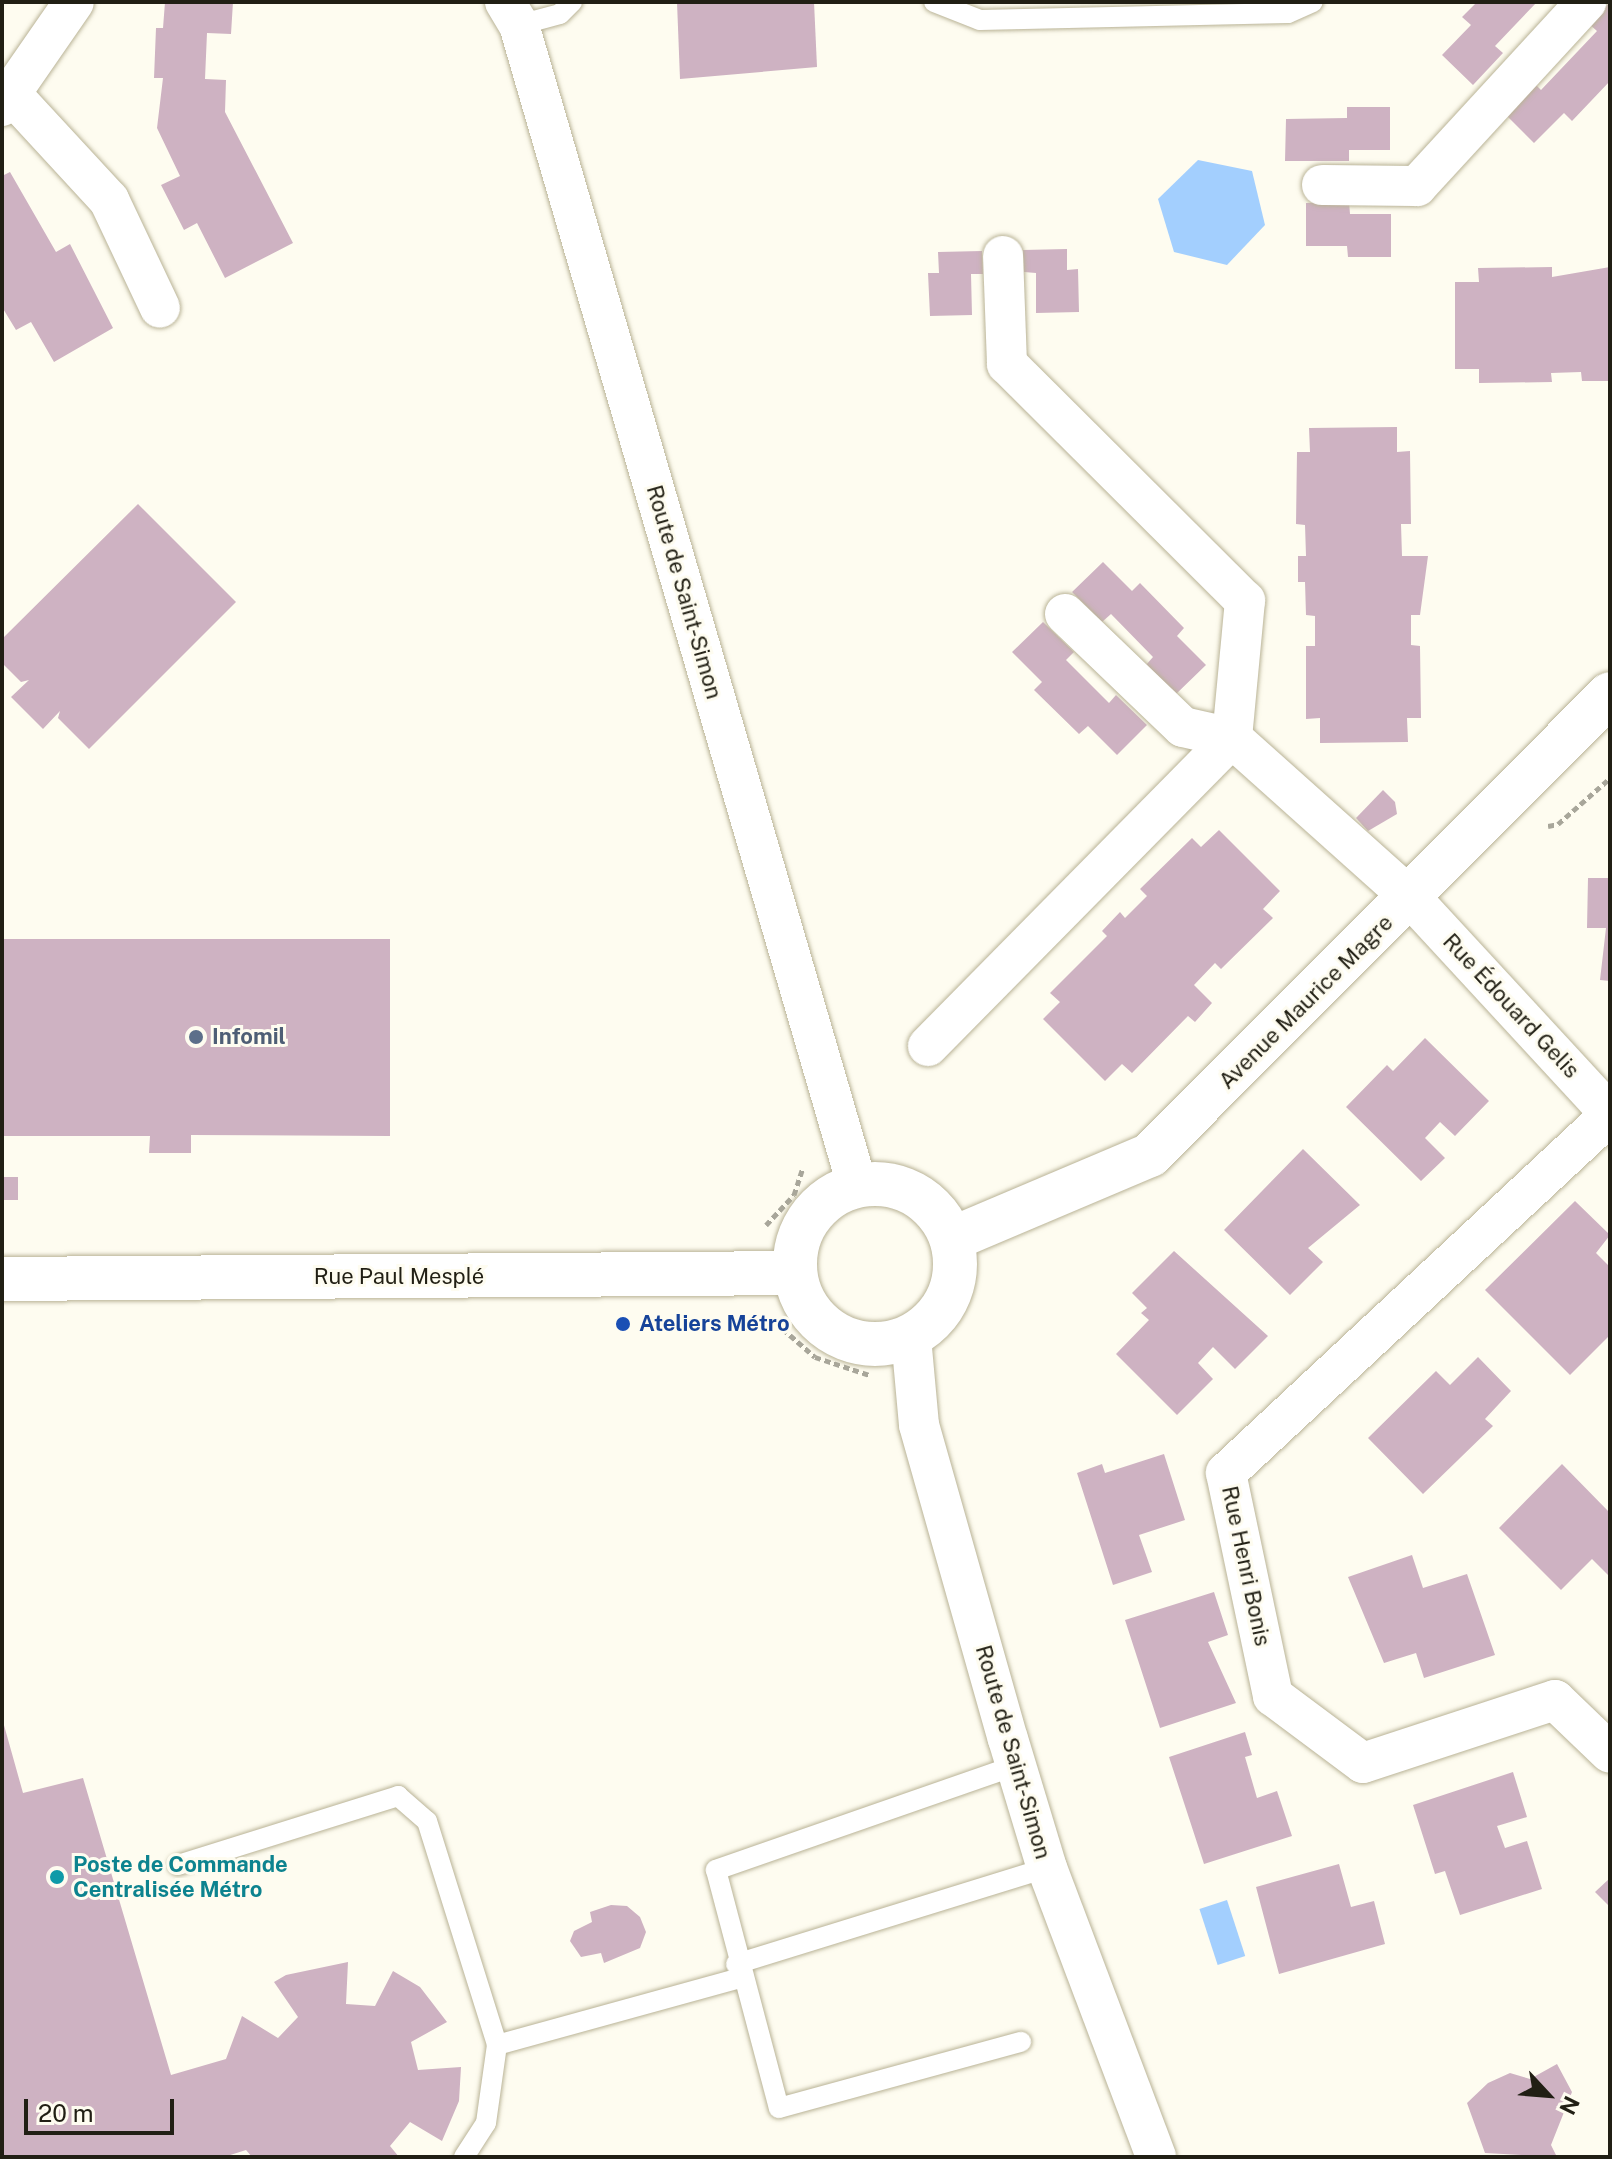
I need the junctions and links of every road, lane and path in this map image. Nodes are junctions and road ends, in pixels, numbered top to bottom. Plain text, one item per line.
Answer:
1 (74, 2) edge
2 (572, 2) edge
3 (934, 2) edge
4 (1313, 2) edge
5 (1586, 2) edge
6 (512, 13) edge
7 (7, 101) edge
8 (1322, 185) dead end
9 (1003, 256) dead end
10 (160, 308) dead end
11 (1065, 614) dead end
12 (1610, 694) edge
13 (1232, 738) junction
14 (1411, 898) junction
15 (928, 1046) dead end
16 (1610, 1114) edge
17 (857, 1185) junction
18 (952, 1239) junction
19 (795, 1273) junction
20 (2, 1279) edge
21 (911, 1337) junction
22 (1610, 1753) edge
23 (1017, 1765) junction
24 (178, 1865) dead end
25 (1047, 1868) junction
26 (738, 1971) junction
27 (1021, 2042) dead end
28 (497, 2045) junction
29 (464, 2157) edge
30 (1156, 2157) edge

1 - 7 street
2 - 6 lane
3 - 4 lane
5 - 8 street
6 - 17 street, Route de Saint-Simon
7 - 10 street
9 - 13 street
11 - 13 street
12 - 14 street, Avenue Maurice Magre
13 - 14 street, Rue Édouard Gelis
13 - 15 street
14 - 16 street, Rue Édouard Gelis
14 - 18 street, Avenue Maurice Magre
16 - 22 street, Rue Henri Bonis
17 - 18 street
17 - 19 street
18 - 21 street
19 - 20 street, Rue Paul Mesplé
19 - 21 street
21 - 23 street, Route de Saint-Simon
23 - 25 street, Route de Saint-Simon
23 - 26 lane
24 - 28 lane
25 - 26 lane
25 - 30 street, Route de Saint-Simon
26 - 27 lane
26 - 28 lane
28 - 29 lane

